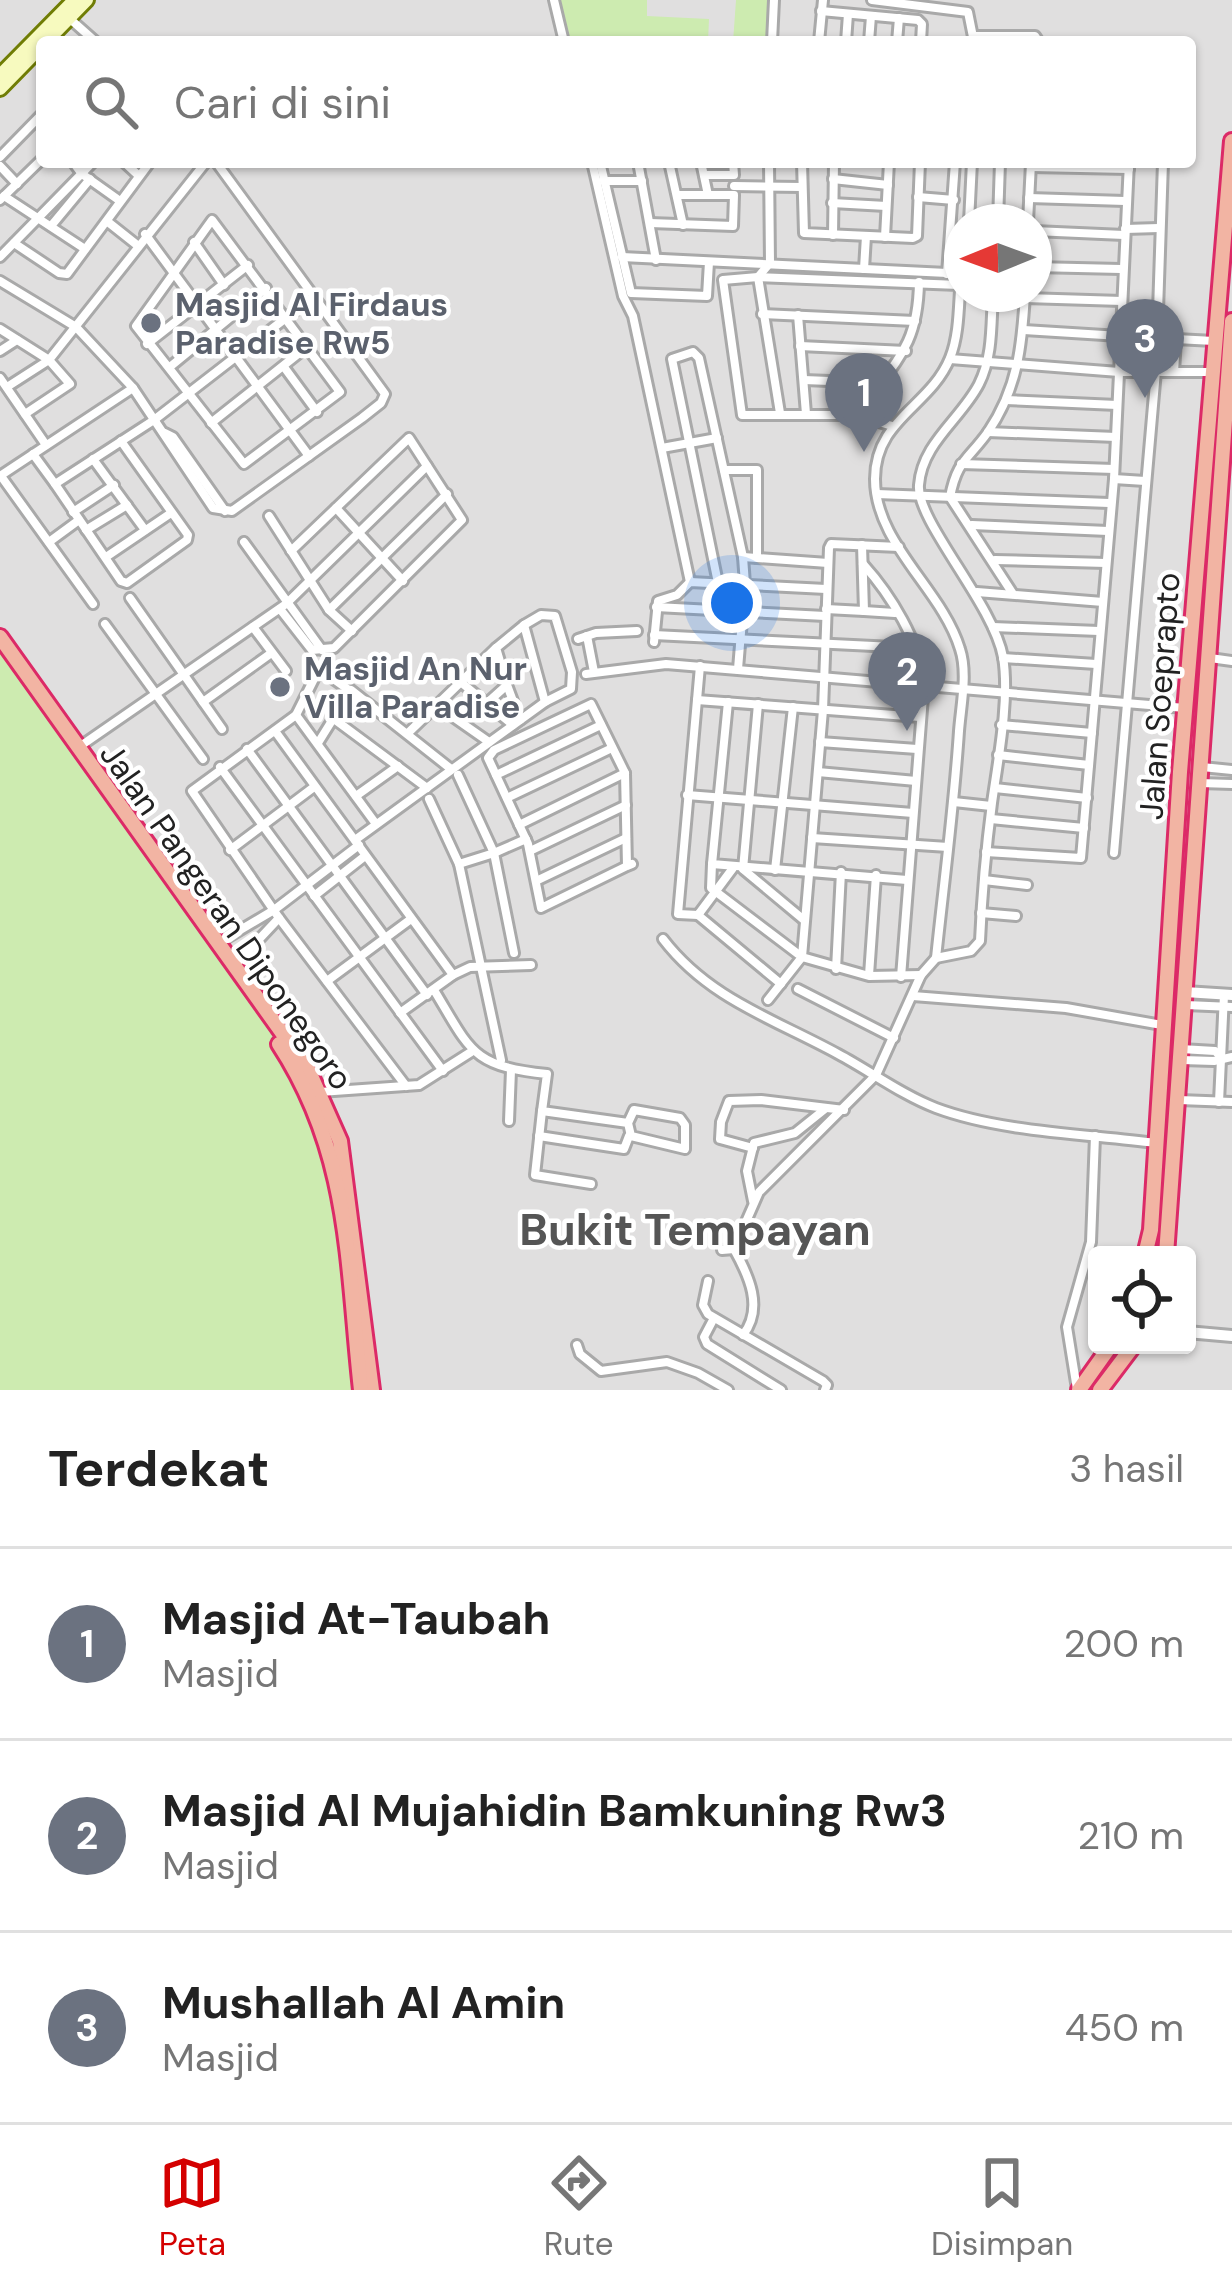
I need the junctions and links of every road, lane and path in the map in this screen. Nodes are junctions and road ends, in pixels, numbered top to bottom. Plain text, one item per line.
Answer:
1 (74, 0) edge
2 (86, 0) edge
3 (554, 0) edge
4 (774, 0) edge
5 (824, 0) edge
6 (872, 0) edge
7 (821, 11) junction
8 (848, 14) junction
9 (871, 16) junction
10 (69, 18) junction
11 (899, 18) junction
12 (38, 36) edge
13 (52, 36) edge
14 (89, 36) edge
15 (563, 36) edge
16 (772, 36) edge
17 (819, 36) edge
18 (846, 36) edge
19 (869, 36) edge
20 (898, 36) edge
21 (921, 36) edge
22 (973, 36) edge
23 (36, 39) edge
24 (36, 52) edge
25 (0, 75) edge
26 (0, 89) edge
27 (36, 120) edge
28 (1232, 141) edge
29 (0, 157) edge
30 (1231, 163) edge
31 (36, 165) edge
32 (0, 166) edge
33 (79, 168) edge
34 (90, 168) edge
35 (130, 168) edge
36 (145, 168) edge
37 (201, 168) edge
38 (220, 168) edge
39 (597, 168) edge
40 (599, 168) edge
41 (639, 168) edge
42 (670, 168) edge
43 (702, 168) edge
44 (733, 168) edge
45 (769, 168) edge
46 (802, 168) edge
47 (834, 168) edge
48 (889, 168) edge
49 (920, 168) edge
50 (956, 168) edge
51 (971, 168) edge
52 (1000, 168) edge
53 (1031, 168) edge
54 (1129, 168) edge
55 (1163, 168) edge
56 (704, 175) junction
57 (86, 176) junction
58 (138, 176) junction
59 (833, 179) junction
60 (604, 181) junction
61 (642, 181) junction
62 (16, 184) junction
63 (734, 185) junction
64 (888, 185) junction
65 (769, 186) junction
66 (802, 187) junction
67 (677, 195) junction
68 (708, 195) junction
69 (918, 197) junction
70 (2, 198) edge
71 (1029, 199) junction
72 (954, 200) junction
73 (1124, 201) junction
74 (120, 202) junction
75 (832, 203) junction
76 (954, 204) edge
77 (970, 204) edge
78 (999, 204) edge
79 (1029, 204) edge
80 (886, 206) junction
81 (37, 218) junction
82 (108, 222) junction
83 (650, 223) junction
84 (683, 225) junction
85 (51, 226) junction
86 (1160, 228) junction
87 (1052, 231) edge
88 (1124, 232) junction
89 (145, 234) junction
90 (833, 235) junction
91 (866, 236) junction
92 (886, 237) junction
93 (194, 242) junction
94 (14, 243) junction
95 (137, 245) junction
96 (86, 249) junction
97 (0, 257) edge
98 (622, 257) junction
99 (656, 260) junction
100 (709, 262) junction
101 (770, 263) junction
102 (248, 265) junction
103 (1052, 267) edge
104 (864, 269) junction
105 (1121, 269) junction
106 (173, 270) junction
107 (758, 277) junction
108 (944, 278) edge
109 (944, 278) edge
110 (0, 281) edge
111 (919, 282) junction
112 (224, 285) junction
113 (266, 288) junction
114 (313, 297) junction
115 (1052, 297) edge
116 (1122, 301) junction
117 (200, 305) junction
118 (957, 312) edge
119 (992, 312) edge
120 (1025, 312) edge
121 (762, 314) junction
122 (798, 315) junction
123 (287, 316) junction
124 (916, 320) junction
125 (1232, 322) edge
126 (76, 327) junction
127 (0, 329) edge
128 (217, 329) junction
129 (1024, 330) junction
130 (1120, 336) junction
131 (17, 340) junction
132 (1214, 341) junction
133 (147, 344) junction
134 (308, 346) junction
135 (800, 346) junction
136 (0, 351) edge
137 (906, 351) junction
138 (237, 356) junction
139 (949, 359) junction
140 (49, 360) junction
141 (988, 363) junction
142 (1020, 365) junction
143 (171, 366) junction
144 (284, 367) junction
145 (1156, 371) junction
146 (1174, 371) junction
147 (1119, 372) junction
148 (1212, 373) junction
149 (0, 378) edge
150 (804, 380) junction
151 (881, 383) junction
152 (259, 387) junction
153 (7, 388) junction
154 (133, 388) junction
155 (190, 393) junction
156 (1006, 400) junction
157 (1117, 405) junction
158 (317, 412) junction
159 (780, 413) junction
160 (25, 414) junction
161 (806, 414) junction
162 (856, 415) junction
163 (154, 420) junction
164 (211, 423) junction
165 (892, 426) junction
166 (291, 431) junction
167 (988, 432) junction
168 (717, 437) junction
169 (1116, 437) junction
170 (121, 441) junction
171 (688, 442) junction
172 (46, 446) junction
173 (662, 448) junction
174 (33, 454) junction
175 (309, 456) junction
176 (93, 459) junction
177 (961, 464) junction
178 (427, 466) junction
179 (724, 470) junction
180 (1114, 474) junction
181 (1, 476) edge
182 (1145, 481) junction
183 (55, 484) junction
184 (114, 485) junction
185 (447, 494) junction
186 (876, 494) junction
187 (919, 496) junction
188 (950, 496) junction
189 (1109, 503) junction
190 (127, 505) junction
191 (336, 508) junction
192 (171, 513) junction
193 (76, 516) junction
194 (269, 516) dead end
195 (971, 525) junction
196 (86, 530) junction
197 (145, 530) junction
198 (1108, 531) junction
199 (357, 536) junction
200 (49, 542) junction
201 (244, 542) dead end
202 (1225, 544) edge
203 (862, 545) junction
204 (899, 547) junction
205 (291, 551) junction
206 (106, 557) junction
207 (743, 557) junction
208 (757, 558) junction
209 (380, 560) junction
210 (994, 560) junction
211 (827, 563) junction
212 (1106, 563) junction
213 (863, 564) junction
214 (403, 581) junction
215 (311, 582) junction
216 (690, 582) junction
217 (718, 583) junction
218 (745, 584) junction
219 (826, 589) junction
220 (977, 592) junction
221 (1013, 594) junction
222 (130, 598) dead end
223 (1103, 602) junction
224 (93, 604) dead end
225 (283, 607) junction
226 (656, 608) junction
227 (329, 610) junction
228 (864, 611) junction
229 (744, 612) junction
230 (825, 612) junction
231 (896, 613) junction
232 (105, 624) dead end
233 (524, 625) junction
234 (993, 626) junction
235 (253, 627) junction
236 (352, 631) junction
237 (637, 631) dead end
238 (1099, 632) junction
239 (0, 637) edge
240 (742, 639) junction
241 (826, 644) junction
242 (496, 648) junction
243 (916, 649) junction
244 (0, 652) edge
245 (270, 654) junction
246 (1209, 657) junction
247 (1003, 658) junction
248 (1232, 661) edge
249 (1096, 664) junction
250 (700, 666) junction
251 (738, 669) junction
252 (286, 671) dead end
253 (183, 675) junction
254 (824, 678) junction
255 (463, 684) junction
256 (924, 684) junction
257 (507, 685) junction
258 (962, 689) junction
259 (349, 690) junction
260 (1003, 692) junction
261 (155, 695) junction
262 (697, 700) junction
263 (1095, 700) junction
264 (203, 702) junction
265 (545, 702) junction
266 (728, 702) junction
267 (1126, 702) junction
268 (487, 703) junction
269 (758, 704) junction
270 (436, 705) junction
271 (793, 707) junction
272 (1185, 708) junction
273 (824, 710) junction
274 (296, 715) junction
275 (920, 717) junction
276 (334, 719) junction
277 (516, 722) junction
278 (601, 725) junction
279 (1001, 725) junction
280 (222, 729) dead end
281 (275, 730) junction
282 (408, 733) junction
283 (1092, 733) junction
284 (318, 742) junction
285 (489, 742) junction
286 (820, 742) junction
287 (78, 748) junction
288 (612, 748) junction
289 (917, 748) junction
290 (247, 749) junction
291 (998, 755) junction
292 (203, 759) dead end
293 (1089, 765) junction
294 (398, 766) junction
295 (220, 767) junction
296 (1232, 770) edge
297 (454, 772) junction
298 (818, 772) junction
299 (625, 773) junction
300 (496, 775) junction
301 (1200, 775) junction
302 (916, 781) junction
303 (1232, 784) edge
304 (314, 787) junction
305 (427, 788) junction
306 (995, 788) junction
307 (687, 795) junction
308 (356, 796) junction
309 (507, 798) junction
310 (719, 798) junction
311 (1087, 798) junction
312 (429, 800) dead end
313 (751, 800) junction
314 (954, 802) junction
315 (782, 803) junction
316 (626, 806) junction
317 (816, 806) junction
318 (991, 806) junction
319 (288, 807) junction
320 (914, 813) junction
321 (991, 819) junction
322 (376, 824) junction
323 (519, 825) junction
324 (263, 826) junction
325 (1084, 828) junction
326 (626, 838) junction
327 (812, 838) junction
328 (526, 839) junction
329 (357, 843) junction
330 (910, 844) junction
331 (948, 847) junction
332 (230, 850) junction
333 (530, 851) junction
334 (986, 852) junction
335 (494, 853) junction
336 (1114, 854) dead end
337 (366, 856) junction
338 (459, 864) junction
339 (712, 864) junction
340 (332, 866) junction
341 (738, 868) junction
342 (775, 870) junction
343 (807, 871) junction
344 (841, 872) junction
345 (876, 875) junction
346 (339, 876) junction
347 (908, 880) junction
348 (985, 880) junction
349 (536, 881) junction
350 (1028, 885) dead end
351 (307, 886) junction
352 (717, 893) junction
353 (314, 896) junction
354 (981, 913) junction
355 (276, 914) junction
356 (698, 915) junction
357 (1016, 916) dead end
358 (411, 919) junction
359 (804, 920) junction
360 (385, 937) junction
361 (663, 939) dead end
362 (219, 943) junction
363 (514, 953) dead end
364 (802, 956) junction
365 (358, 958) junction
366 (936, 958) junction
367 (531, 965) dead end
368 (234, 966) junction
369 (480, 967) junction
370 (836, 969) junction
371 (453, 975) junction
372 (921, 975) junction
373 (869, 976) junction
374 (901, 978) junction
375 (327, 981) junction
376 (781, 984) junction
377 (798, 989) dead end
378 (430, 992) junction
379 (913, 996) junction
380 (1184, 998) junction
381 (768, 1000) dead end
382 (1228, 1001) edge
383 (400, 1013) junction
384 (1163, 1025) junction
385 (894, 1038) junction
386 (472, 1052) junction
387 (1180, 1054) junction
388 (1227, 1057) edge
389 (501, 1060) dead end
390 (512, 1070) junction
391 (443, 1071) junction
392 (876, 1075) junction
393 (406, 1086) junction
394 (320, 1092) junction
395 (1178, 1100) junction
396 (1219, 1102) junction
397 (1232, 1102) edge
398 (826, 1108) junction
399 (844, 1110) junction
400 (542, 1111) junction
401 (509, 1121) dead end
402 (628, 1123) junction
403 (630, 1135) junction
404 (538, 1136) junction
405 (1095, 1136) junction
406 (1156, 1144) junction
407 (752, 1148) junction
408 (591, 1184) dead end
409 (753, 1201) junction
410 (1147, 1246) edge
411 (1167, 1246) edge
412 (722, 1250) dead end
413 (734, 1250) junction
414 (707, 1281) dead end
415 (714, 1318) junction
416 (1196, 1333) edge
417 (743, 1336) junction
418 (1232, 1336) edge
419 (577, 1345) dead end
420 (1104, 1354) edge
421 (1127, 1354) edge
422 (361, 1390) edge
423 (372, 1390) edge
424 (728, 1390) edge
425 (781, 1390) edge
426 (825, 1390) edge
427 (1078, 1390) edge
428 (1100, 1390) edge

1 - 12 main road
2 - 10 main road
3 - 15 street
4 - 16 street
5 - 7 street
6 - 22 street
7 - 8 street
7 - 17 street
8 - 9 street
8 - 18 street
9 - 11 street
9 - 19 street
10 - 13 main road
10 - 14 street
11 - 20 street
11 - 21 street
23 - 25 main road
24 - 26 main road
27 - 29 street
28 - 30 highway, Jalan Soeprapto
30 - 132 highway, Jalan Soeprapto
31 - 62 street
32 - 62 street
33 - 57 street
34 - 57 street
35 - 58 street
36 - 58 street
37 - 89 street
38 - 114 street
39 - 173 street
40 - 60 street
41 - 61 street
42 - 67 street
43 - 56 street
44 - 63 street
45 - 65 street
46 - 66 street
47 - 59 street
48 - 64 street
49 - 69 street
50 - 72 street
51 - 77 street
52 - 78 street
53 - 71 street
54 - 73 street
55 - 86 street
56 - 63 street
56 - 68 street
57 - 74 street
57 - 81 street
57 - 85 street
58 - 74 street
59 - 64 street
59 - 75 street
60 - 61 street
60 - 98 street
61 - 83 street
62 - 70 street
63 - 65 street
63 - 68 street
63 - 84 street
64 - 80 street
65 - 66 street
65 - 101 street
66 - 90 street
67 - 68 street
67 - 84 street
69 - 72 street
69 - 92 street
70 - 81 street
71 - 73 street
71 - 79 street
72 - 76 street
73 - 88 street
74 - 82 street
75 - 80 street
75 - 90 street
80 - 92 street
81 - 85 street
81 - 94 street
82 - 95 street
82 - 96 street
83 - 84 street
83 - 99 street
85 - 96 street
86 - 88 street
86 - 145 street
87 - 88 street
88 - 105 street
89 - 95 street
89 - 106 street
90 - 91 street
91 - 92 street
91 - 104 street
93 - 102 street
93 - 106 street
93 - 112 street
94 - 96 street
94 - 97 street
95 - 126 street
98 - 99 street
98 - 100 street
99 - 100 street
100 - 101 street
101 - 104 street
101 - 107 street
102 - 112 street
102 - 113 street
103 - 105 street
104 - 108 street
105 - 116 street
106 - 117 street
106 - 133 street
107 - 111 street
107 - 121 street
107 - 159 street
109 - 111 street
110 - 126 street
111 - 124 street
112 - 117 street
113 - 123 street
113 - 128 street
114 - 123 street
114 - 175 street
115 - 116 street
116 - 130 street
117 - 128 street
117 - 133 street
118 - 139 street
119 - 141 street
120 - 129 street
121 - 122 street
121 - 159 street
122 - 124 street
122 - 135 street
123 - 134 street
123 - 138 street
124 - 137 street
125 - 202 highway, Jalan Soeprapto
126 - 140 street
126 - 154 street
127 - 131 street
128 - 138 street
128 - 143 street
129 - 130 street
129 - 142 street
130 - 147 street
131 - 136 street
131 - 140 street
132 - 146 street
132 - 148 highway, Jalan Soeprapto
133 - 143 street
134 - 144 street
134 - 158 street
135 - 137 street
135 - 150 street
137 - 151 street
138 - 152 street
138 - 155 street
139 - 141 street
139 - 165 street
140 - 153 street
140 - 160 street
141 - 142 street
141 - 187 street
142 - 147 street
142 - 156 street
143 - 155 street
144 - 152 street
144 - 158 street
145 - 146 street
145 - 147 street
145 - 182 street
146 - 148 street
147 - 157 street
148 - 272 highway, Jalan Soeprapto
149 - 153 street
150 - 151 street
150 - 161 street
151 - 162 street
152 - 164 street
152 - 166 street
153 - 160 street
154 - 163 street
154 - 172 street
155 - 163 street
155 - 164 street
156 - 157 street
156 - 167 street
157 - 169 street
158 - 166 street
159 - 161 street
160 - 172 street
161 - 162 street
162 - 165 street
163 - 170 street
163 - 175 street
164 - 166 street
165 - 186 street
166 - 175 street
167 - 169 street
167 - 177 street
168 - 171 street
168 - 171 street
168 - 179 street
169 - 180 street
170 - 176 street
170 - 192 street
171 - 173 street
171 - 217 street
172 - 174 street
173 - 216 street
174 - 181 street
174 - 183 street
176 - 183 street
176 - 184 street
177 - 180 street
177 - 188 street
178 - 185 street
178 - 191 street
178 - 199 street
179 - 207 street
179 - 208 street
180 - 182 street
180 - 189 street
181 - 200 street
182 - 267 street
183 - 193 street
184 - 190 street
184 - 193 street
185 - 209 street
185 - 214 street
186 - 187 street
186 - 204 street
187 - 188 street
187 - 220 street
188 - 189 street
188 - 195 street
189 - 198 street
190 - 196 street
190 - 197 street
191 - 199 street
191 - 205 street
192 - 197 street
192 - 206 street
193 - 196 street
193 - 200 street
194 - 205 street
195 - 198 street
195 - 210 street
196 - 206 street
197 - 206 street
198 - 212 street
199 - 209 street
199 - 215 street
200 - 224 street
201 - 225 street
202 - 246 highway, Jalan Soeprapto
203 - 204 street
203 - 211 street
203 - 213 street
204 - 258 street
205 - 215 street
207 - 208 street
207 - 218 street
208 - 211 street
209 - 214 street
209 - 227 street
210 - 212 street
210 - 221 street
211 - 219 street
212 - 223 street
213 - 228 street
213 - 231 street
214 - 236 street
215 - 225 street
215 - 227 street
216 - 217 street
216 - 226 street
217 - 218 street
218 - 219 street
218 - 229 street
219 - 230 street
220 - 221 street
220 - 234 street
221 - 223 street
222 - 253 street
223 - 238 street
225 - 235 street
225 - 236 street
226 - 229 street
226 - 240 street
227 - 236 street
228 - 230 street
228 - 231 street
229 - 230 street
229 - 240 street
230 - 241 street
231 - 243 street
232 - 261 street
233 - 242 street
233 - 265 street
233 - 265 street
234 - 238 street
234 - 247 street
235 - 245 street
235 - 253 street
237 - 250 street
238 - 249 street
239 - 287 highway, Jalan Pangeran Diponegoro
240 - 241 street
240 - 251 street
241 - 243 street
241 - 254 street
242 - 255 street
242 - 257 street
243 - 256 street
244 - 422 highway, Jalan Pangeran Diponegoro
245 - 252 street
245 - 264 street
246 - 248 street
246 - 301 highway, Jalan Soeprapto
247 - 249 street
247 - 260 street
249 - 263 street
250 - 251 street
250 - 262 street
251 - 254 street
253 - 261 street
253 - 264 street
254 - 256 street
254 - 273 street
255 - 268 street
255 - 270 street
256 - 258 street
256 - 275 street
257 - 268 street
257 - 277 street
258 - 260 street
258 - 314 street
259 - 274 street
259 - 276 street
259 - 282 street
260 - 263 street
260 - 279 street
261 - 287 street
261 - 292 street
262 - 266 street
262 - 307 street
263 - 267 street
263 - 283 street
264 - 280 street
265 - 277 street
266 - 269 street
266 - 310 street
267 - 272 street
267 - 336 street
268 - 277 street
269 - 271 street
269 - 313 street
270 - 282 street
270 - 285 street
271 - 273 street
271 - 315 street
272 - 384 highway, Jalan Soeprapto
273 - 275 street
273 - 286 street
274 - 281 street
274 - 284 street
275 - 289 street
276 - 284 street
276 - 294 street
277 - 285 street
278 - 288 street
278 - 300 street
278 - 300 street
279 - 283 street
279 - 291 street
281 - 290 street
281 - 304 street
282 - 297 street
283 - 293 street
284 - 308 street
285 - 297 street
286 - 289 street
286 - 298 street
287 - 362 highway, Jalan Pangeran Diponegoro
288 - 299 street
288 - 309 street
289 - 302 street
290 - 295 street
290 - 319 street
291 - 293 street
291 - 306 street
293 - 311 street
294 - 305 street
294 - 308 street
295 - 324 street
295 - 332 street
296 - 301 street
297 - 305 street
297 - 335 street
298 - 302 street
298 - 317 street
299 - 316 street
299 - 323 street
300 - 309 street
301 - 303 street
301 - 380 highway, Jalan Soeprapto
302 - 320 street
304 - 319 street
304 - 329 street
305 - 322 street
306 - 311 street
306 - 318 street
307 - 310 street
307 - 356 street
308 - 322 street
309 - 323 street
310 - 313 street
310 - 339 street
311 - 325 street
312 - 338 street
313 - 315 street
313 - 341 street
314 - 318 street
314 - 331 street
315 - 317 street
315 - 342 street
316 - 326 street
316 - 333 street
317 - 320 street
317 - 327 street
318 - 321 street
319 - 324 street
319 - 340 street
320 - 330 street
321 - 325 street
321 - 334 street
322 - 329 street
323 - 328 street
324 - 332 street
324 - 351 street
325 - 334 street
326 - 349 street
326 - 349 street
327 - 330 street
327 - 343 street
328 - 333 street
328 - 335 street
329 - 337 street
329 - 340 street
330 - 331 street
330 - 347 street
331 - 366 street
332 - 355 street
333 - 349 street
334 - 348 street
335 - 338 street
335 - 363 street
337 - 346 street
337 - 358 street
338 - 369 street
339 - 341 street
339 - 352 street
340 - 346 street
340 - 351 street
341 - 342 street
341 - 352 street
341 - 359 street
342 - 343 street
343 - 344 street
343 - 359 street
344 - 345 street
344 - 370 street
345 - 347 street
345 - 373 street
346 - 353 street
346 - 360 street
347 - 374 street
348 - 350 street
348 - 354 street
351 - 353 street
351 - 355 street
352 - 356 street
352 - 364 street
353 - 365 street
354 - 357 street
354 - 366 street
355 - 362 street
355 - 368 street
355 - 375 street
356 - 376 street
358 - 360 street
358 - 371 street
359 - 364 street
360 - 365 street
360 - 378 street
361 - 392 street
362 - 368 highway, Jalan Pangeran Diponegoro
364 - 370 street
364 - 376 street
365 - 375 street
365 - 383 street
366 - 372 street
367 - 369 street
368 - 394 highway, Jalan Pangeran Diponegoro
369 - 371 street
369 - 389 street
370 - 373 street
371 - 378 street
372 - 374 street
372 - 379 street
373 - 374 street
375 - 393 street
376 - 381 street
377 - 385 street
378 - 383 street
378 - 386 street
379 - 384 street
379 - 385 street
380 - 382 street
380 - 387 highway, Jalan Soeprapto
382 - 388 street
383 - 391 street
384 - 406 highway, Jalan Soeprapto
385 - 392 street
386 - 390 street
386 - 391 street
387 - 388 street
387 - 395 highway, Jalan Soeprapto
388 - 396 street
390 - 400 street
390 - 401 street
391 - 393 street
392 - 399 street
392 - 405 street
393 - 394 street
394 - 423 highway, Jalan Pangeran Diponegoro
395 - 396 street
395 - 411 highway, Jalan Soeprapto
396 - 397 street
398 - 399 street
398 - 407 street
398 - 407 street
399 - 409 street
400 - 402 street
400 - 404 street
402 - 403 street
402 - 403 street
403 - 404 street
404 - 408 street
405 - 406 street
405 - 427 street
406 - 410 highway, Jalan Soeprapto
407 - 409 street
409 - 413 street
412 - 413 street
413 - 417 street
414 - 415 street
415 - 417 street
415 - 425 street
416 - 418 street
417 - 426 street
419 - 424 street
420 - 427 highway
421 - 428 highway

